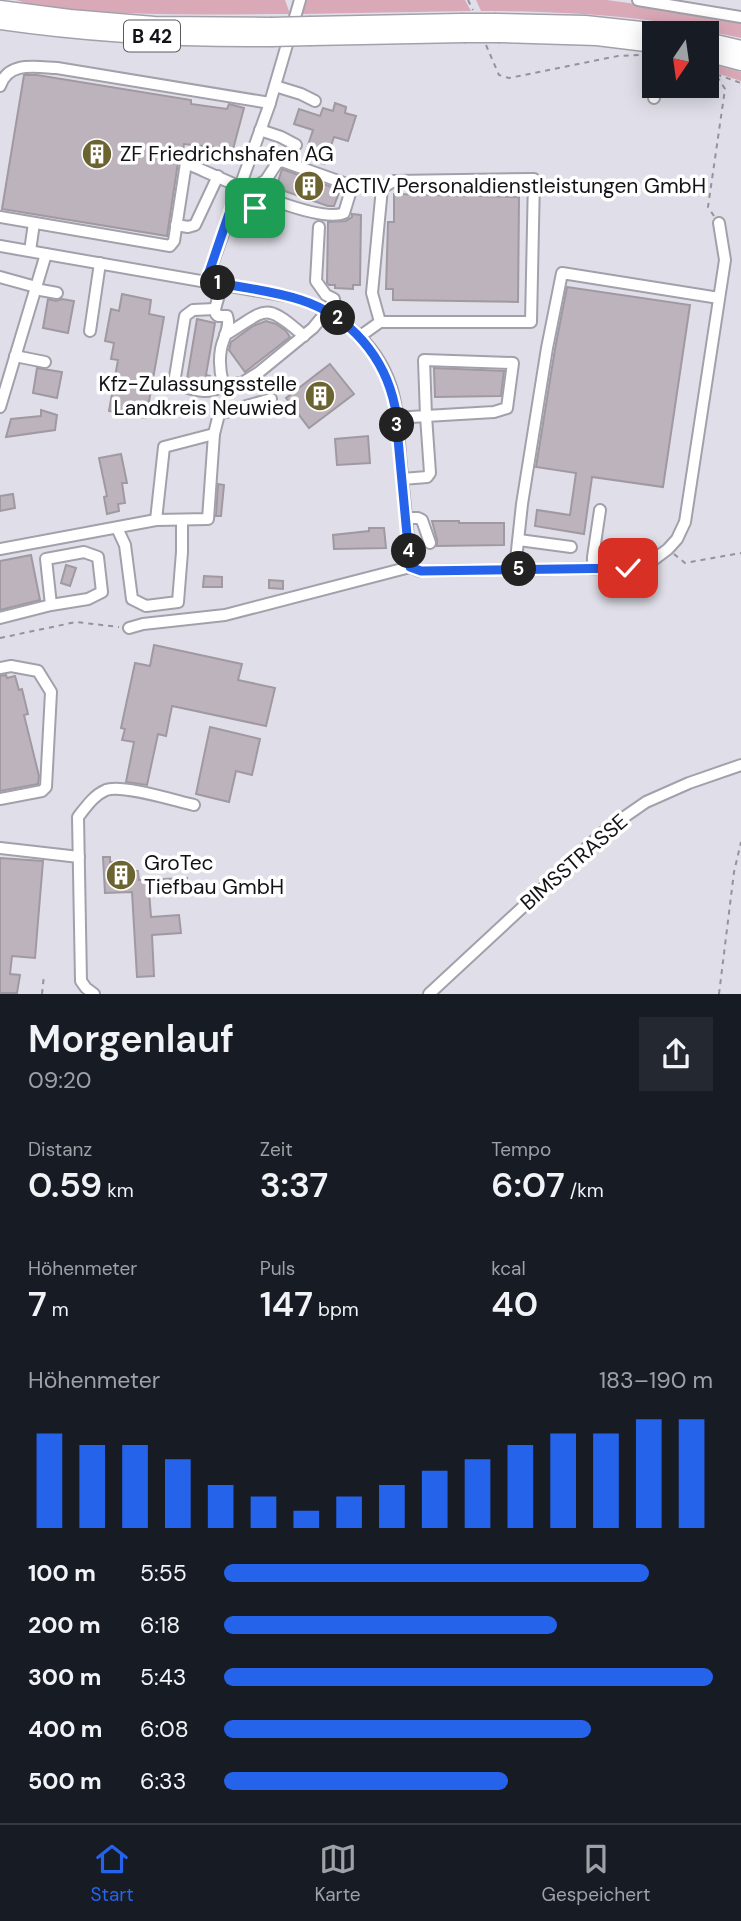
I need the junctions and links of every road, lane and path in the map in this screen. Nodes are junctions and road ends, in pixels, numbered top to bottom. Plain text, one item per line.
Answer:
1 (3, 0) edge
2 (468, 0) edge
3 (638, 0) edge
4 (298, 3) edge
5 (0, 9) edge
6 (474, 12) dead end
7 (741, 17) edge
8 (36, 20) junction
9 (0, 21) edge
10 (498, 28) junction
11 (642, 30) edge
12 (0, 32) edge
13 (719, 44) edge
14 (486, 45) dead end
15 (642, 48) edge
16 (741, 49) edge
17 (642, 52) edge
18 (719, 56) edge
19 (741, 62) edge
20 (719, 75) edge
21 (719, 80) edge
22 (741, 83) edge
23 (0, 86) edge
24 (275, 86) junction
25 (315, 100) dead end
26 (270, 103) junction
27 (260, 130) junction
28 (296, 145) dead end
29 (218, 176) junction
30 (251, 190) junction
31 (237, 191) junction
32 (254, 216) dead end
33 (0, 217) edge
34 (34, 223) junction
35 (719, 223) joint
36 (176, 225) junction
37 (319, 227) dead end
38 (0, 246) edge
39 (30, 251) junction
40 (46, 254) junction
41 (100, 263) junction
42 (0, 277) edge
43 (206, 281) junction
44 (222, 284) junction
45 (36, 288) junction
46 (57, 293) dead end
47 (719, 298) junction
48 (215, 309) junction
49 (327, 311) junction
50 (380, 322) junction
51 (90, 331) dead end
52 (225, 335) junction
53 (304, 336) junction
54 (359, 337) junction
55 (15, 356) junction
56 (45, 362) dead end
57 (223, 382) junction
58 (271, 399) dead end
59 (0, 407) edge
60 (426, 416) junction
61 (396, 418) junction
62 (214, 434) junction
63 (402, 479) junction
64 (600, 510) dead end
65 (406, 518) junction
66 (156, 520) junction
67 (182, 520) junction
68 (117, 528) junction
69 (519, 540) junction
70 (430, 543) dead end
71 (571, 547) dead end
72 (0, 549) edge
73 (668, 550) junction
74 (741, 553) edge
75 (410, 567) junction
76 (515, 569) junction
77 (593, 569) junction
78 (51, 605) junction
79 (0, 618) edge
80 (130, 628) joint
81 (0, 638) edge
82 (0, 668) edge
83 (741, 765) edge
84 (0, 799) edge
85 (194, 805) dead end
86 (741, 842) edge
87 (0, 848) edge
88 (79, 857) junction
89 (44, 975) dead end
90 (86, 992) edge
91 (42, 993) edge
92 (429, 993) edge
93 (719, 993) edge

1 - 8 highway
2 - 6 path
3 - 7 street
4 - 24 street
5 - 8 highway, B 42
8 - 9 highway, B 42
8 - 10 highway, B 42, bridge
8 - 12 highway
10 - 11 highway, B 42
10 - 15 highway, B 42
13 - 16 highway
14 - 17 path
18 - 19 highway
20 - 22 path
21 - 35 path
23 - 26 street
24 - 25 street
24 - 26 street
26 - 27 street
27 - 28 street
27 - 31 street
29 - 31 street
29 - 36 street
29 - 36 street
30 - 30 street
30 - 31 street
31 - 32 street
31 - 43 street
33 - 34 street
34 - 36 street
34 - 39 street
35 - 47 street
37 - 49 street
38 - 39 street
39 - 40 street
40 - 41 street
40 - 45 street
41 - 43 street
41 - 51 street
42 - 45 street
43 - 44 street
44 - 48 street
44 - 49 street
45 - 46 street
45 - 55 street
47 - 69 street
47 - 73 street
48 - 52 street
48 - 57 street
49 - 53 street
49 - 54 street
50 - 50 street
50 - 54 street
52 - 53 street
52 - 57 street
53 - 57 street
54 - 61 street
55 - 56 street
55 - 59 street
58 - 62 street
60 - 60 street
60 - 61 street
60 - 63 street
61 - 63 street
62 - 66 street
62 - 67 street
63 - 65 street
64 - 77 street
65 - 70 street
65 - 75 street
66 - 67 street
66 - 68 street
67 - 68 street
68 - 72 street
69 - 71 street
69 - 76 street
73 - 74 path
73 - 77 street
75 - 76 street
75 - 80 street
76 - 77 street
78 - 78 street
78 - 79 street
80 - 81 path
82 - 84 street
83 - 92 street, BIMSSTRASSE
85 - 88 street
86 - 93 path
87 - 88 street
88 - 90 street
89 - 91 path

